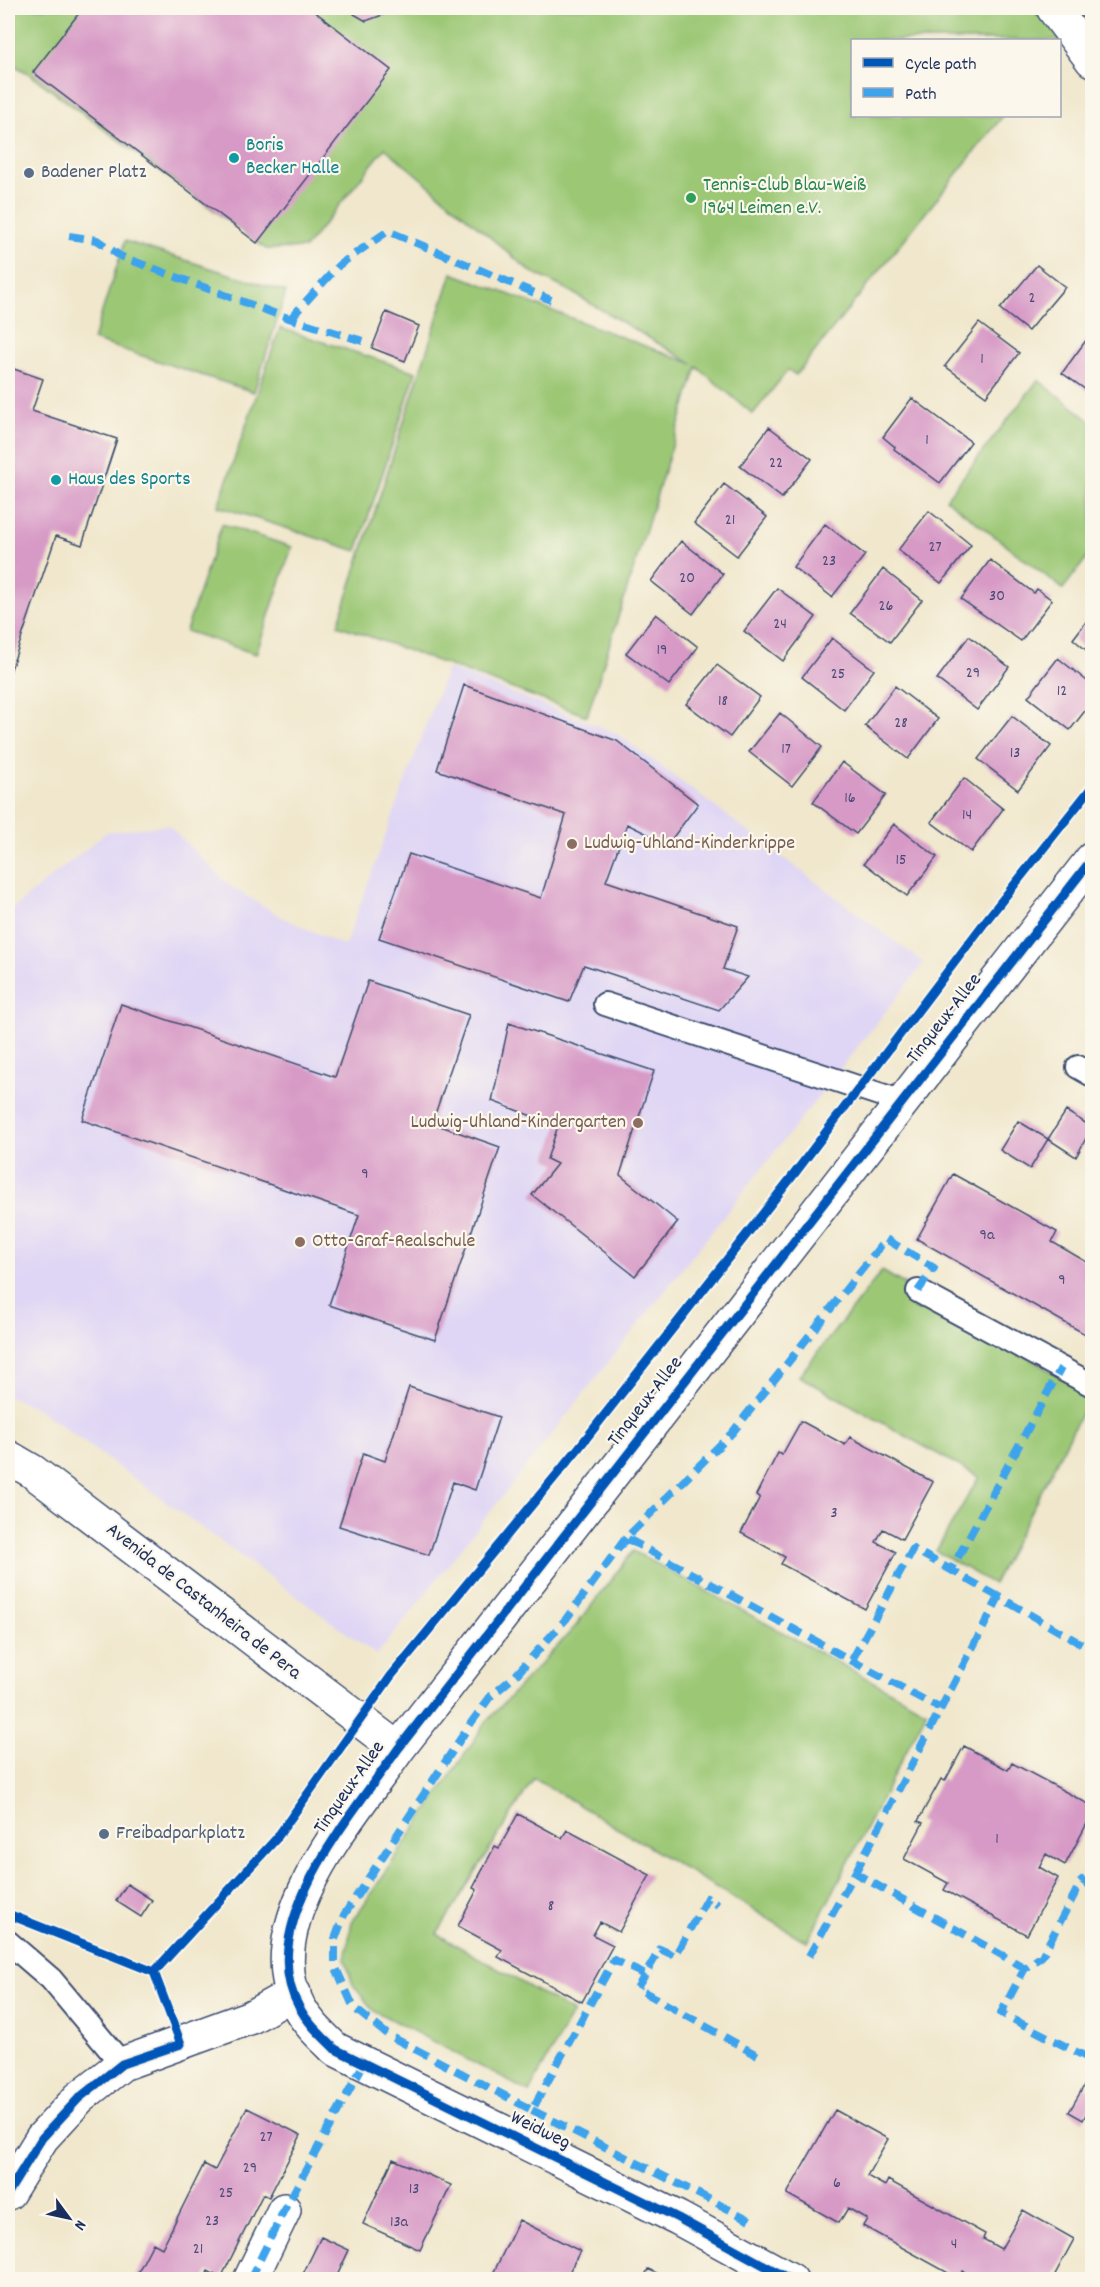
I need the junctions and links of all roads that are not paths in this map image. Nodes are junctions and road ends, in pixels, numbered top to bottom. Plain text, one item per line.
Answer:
1 (1053, 8) edge
2 (1092, 60) edge
3 (1092, 859) edge
4 (605, 1004) dead end
5 (903, 1102) junction
6 (918, 1291) dead end
7 (1092, 1385) edge
8 (8, 1457) edge
9 (398, 1749) junction
10 (8, 1942) edge
11 (294, 1993) junction
12 (122, 2064) junction
13 (8, 2193) edge
14 (284, 2210) dead end
15 (250, 2280) edge
16 (791, 2280) edge

1 - 2 street
3 - 5 street, Tinqueux-Allee
4 - 5 lane
5 - 9 street, Tinqueux-Allee
6 - 7 lane
8 - 9 street, Avenida de Castanheira de Pera
9 - 11 street, Tinqueux-Allee
10 - 12 lane
11 - 12 street
11 - 16 street, Weidweg
12 - 13 street
14 - 15 street

